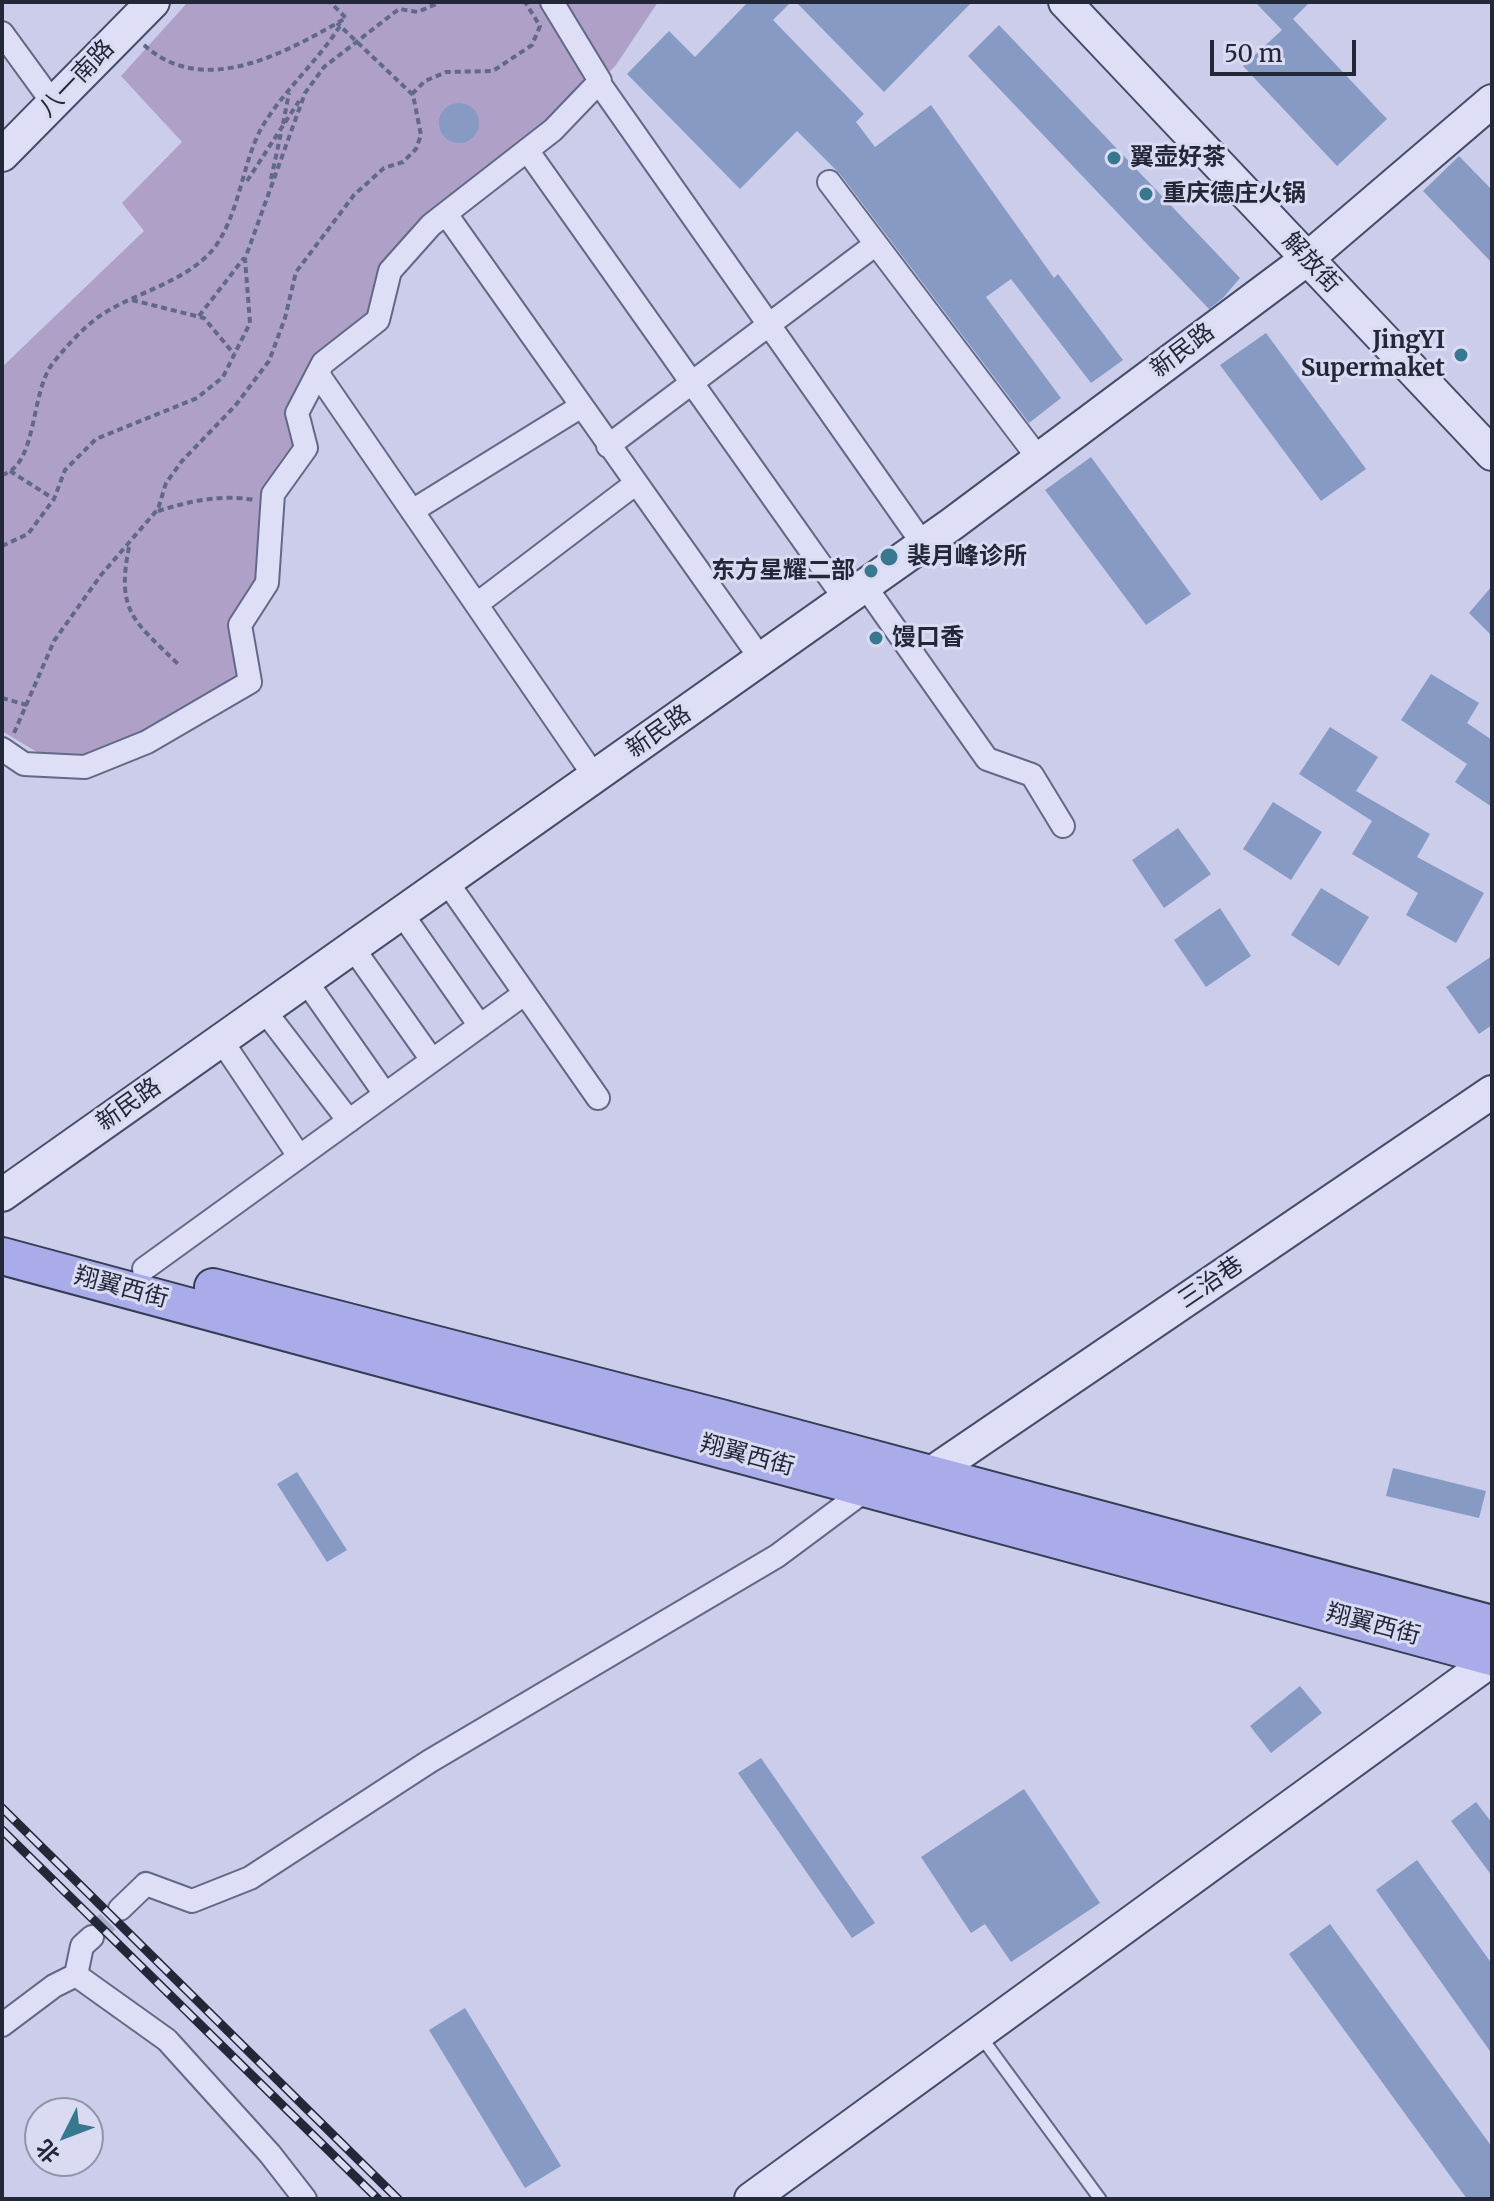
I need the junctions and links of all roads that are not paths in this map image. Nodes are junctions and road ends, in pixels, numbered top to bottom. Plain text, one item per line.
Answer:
1 (153, 2) edge
2 (552, 2) edge
3 (1065, 2) edge
4 (1088, 2) edge
5 (129, 16) edge
6 (2, 33) edge
7 (599, 83) junction
8 (48, 97) junction
9 (1492, 101) edge
10 (2, 133) edge
11 (527, 150) junction
12 (2, 155) edge
13 (829, 182) dead end
14 (446, 214) junction
15 (876, 244) junction
16 (1314, 253) junction
17 (769, 324) junction
18 (318, 374) junction
19 (692, 382) junction
20 (580, 407) junction
21 (1492, 429) edge
22 (608, 446) junction
23 (1492, 454) edge
24 (1039, 459) junction
25 (635, 484) junction
26 (412, 511) junction
27 (923, 544) junction
28 (855, 592) junction
29 (477, 604) junction
30 (761, 659) junction
31 (4, 751) edge
32 (595, 777) junction
33 (1063, 826) dead end
34 (447, 882) junction
35 (402, 914) junction
36 (353, 948) junction
37 (306, 981) junction
38 (524, 994) junction
39 (264, 1010) junction
40 (480, 1026) junction
41 (221, 1040) junction
42 (432, 1060) junction
43 (1492, 1092) edge
44 (385, 1094) junction
45 (598, 1098) dead end
46 (349, 1121) junction
47 (299, 1156) junction
48 (2, 1195) edge
49 (2, 1233) edge
50 (2, 1256) edge
51 (144, 1269) junction
52 (930, 1474) junction
53 (867, 1489) junction
54 (1492, 1624) edge
55 (1492, 1658) edge
56 (120, 1909) tunnel mouth
57 (92, 1937) tunnel mouth
58 (76, 1975) junction
59 (2, 2025) edge
60 (978, 2034) junction
61 (305, 2199) edge
62 (751, 2199) edge
63 (1100, 2199) edge

1 - 5 street, 八一南路
2 - 7 street
3 - 16 street, 解放街
4 - 16 street
5 - 8 street, 八一南路
6 - 8 street
7 - 11 street
7 - 17 street
8 - 10 street, 八一南路
8 - 12 street, 八一南路
9 - 16 street, 新民路
11 - 14 street
11 - 19 street
13 - 15 street
14 - 18 street
14 - 20 street
15 - 17 street
15 - 24 street
16 - 21 street
16 - 23 street, 解放街
16 - 24 street, 新民路
17 - 19 street
17 - 27 street
18 - 26 street
18 - 31 street
19 - 22 street
19 - 28 street
20 - 22 street
20 - 26 street
22 - 25 street
24 - 27 street, 新民路
25 - 29 street
25 - 30 street
26 - 29 street
27 - 28 street, 新民路
28 - 30 street, 新民路
28 - 33 street
29 - 32 street
30 - 32 street, 新民路
32 - 34 street, 新民路
34 - 35 street, 新民路
34 - 38 street
35 - 36 street, 新民路
35 - 40 street
36 - 37 street, 新民路
36 - 42 street
37 - 39 street, 新民路
37 - 44 street
38 - 40 street
38 - 45 street
39 - 41 street, 新民路
39 - 46 street
40 - 42 street
41 - 47 street
41 - 48 street, 新民路
42 - 44 street
43 - 52 street, 三治巷
44 - 46 street
46 - 47 street
47 - 51 street
49 - 51 main road, 翔翼西街
50 - 53 main road, 翔翼西街
51 - 52 main road, 翔翼西街
52 - 54 main road, 翔翼西街
53 - 55 main road, 翔翼西街
53 - 56 street
55 - 60 street
57 - 58 street
58 - 59 street
58 - 61 street
60 - 62 street
60 - 63 lane

